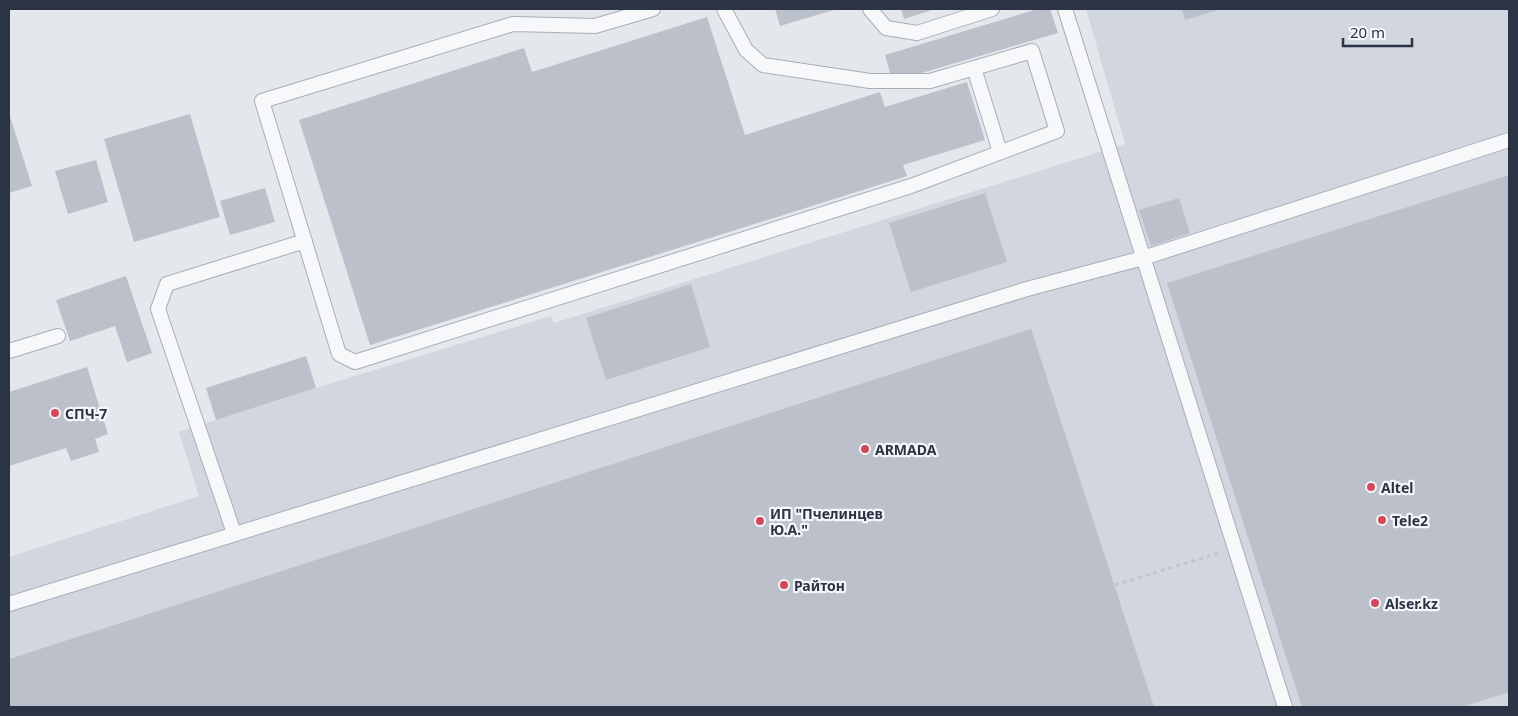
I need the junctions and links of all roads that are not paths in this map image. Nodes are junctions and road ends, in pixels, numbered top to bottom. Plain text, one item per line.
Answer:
1 (653, 9) edge
2 (724, 9) edge
3 (870, 9) edge
4 (992, 9) edge
5 (1065, 9) edge
6 (974, 68) junction
7 (1509, 140) edge
8 (1000, 152) junction
9 (306, 241) junction
10 (1144, 258) junction
11 (58, 336) dead end
12 (9, 351) edge
13 (234, 533) junction
14 (9, 604) edge
15 (1285, 707) edge

1 - 9 lane
2 - 6 lane
3 - 4 lane
5 - 10 lane
6 - 8 lane
6 - 8 lane
7 - 10 lane
8 - 9 lane
9 - 13 lane
10 - 13 lane
10 - 15 lane
11 - 12 lane
13 - 14 lane

